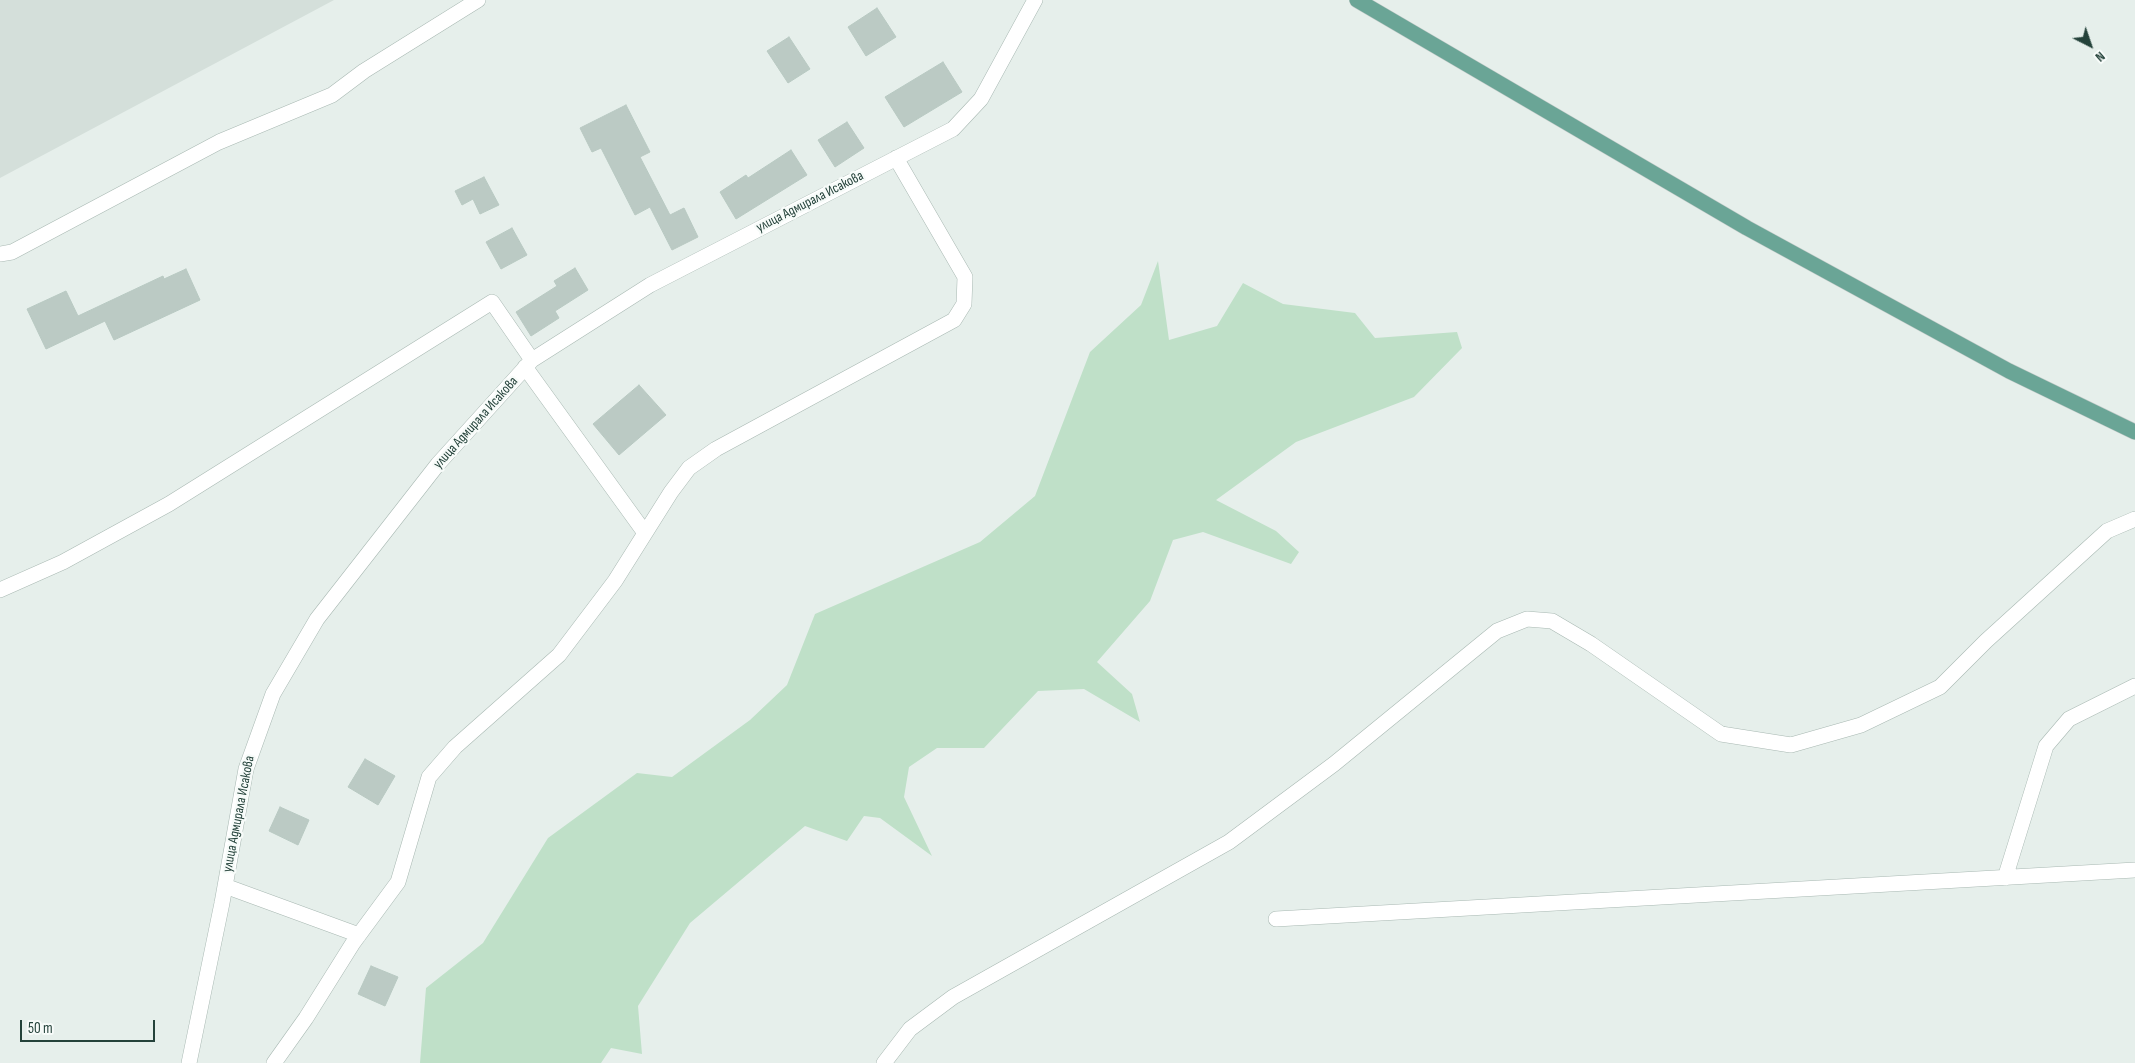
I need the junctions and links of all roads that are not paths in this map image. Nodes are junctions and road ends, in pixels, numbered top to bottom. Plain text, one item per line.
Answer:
1 (478, 0) edge
2 (1035, 0) edge
3 (1357, 0) edge
4 (896, 158) junction
5 (0, 254) edge
6 (529, 363) junction
7 (2135, 432) edge
8 (2135, 519) edge
9 (645, 533) junction
10 (0, 590) edge
11 (2135, 686) edge
12 (2135, 870) edge
13 (2005, 878) junction
14 (225, 886) junction
15 (1276, 919) dead end
16 (359, 935) junction
17 (189, 1063) edge
18 (274, 1063) edge
19 (884, 1063) edge

1 - 5 street
2 - 4 street, улица Адмирала Исакова
3 - 7 main road
4 - 6 street, улица Адмирала Исакова
4 - 9 street
6 - 9 street
6 - 10 street
6 - 14 street, улица Адмирала Исакова
8 - 19 street
9 - 16 street
11 - 13 street
12 - 13 street
13 - 15 street
14 - 16 street
14 - 17 street, улица Адмирала Исакова
16 - 18 street

